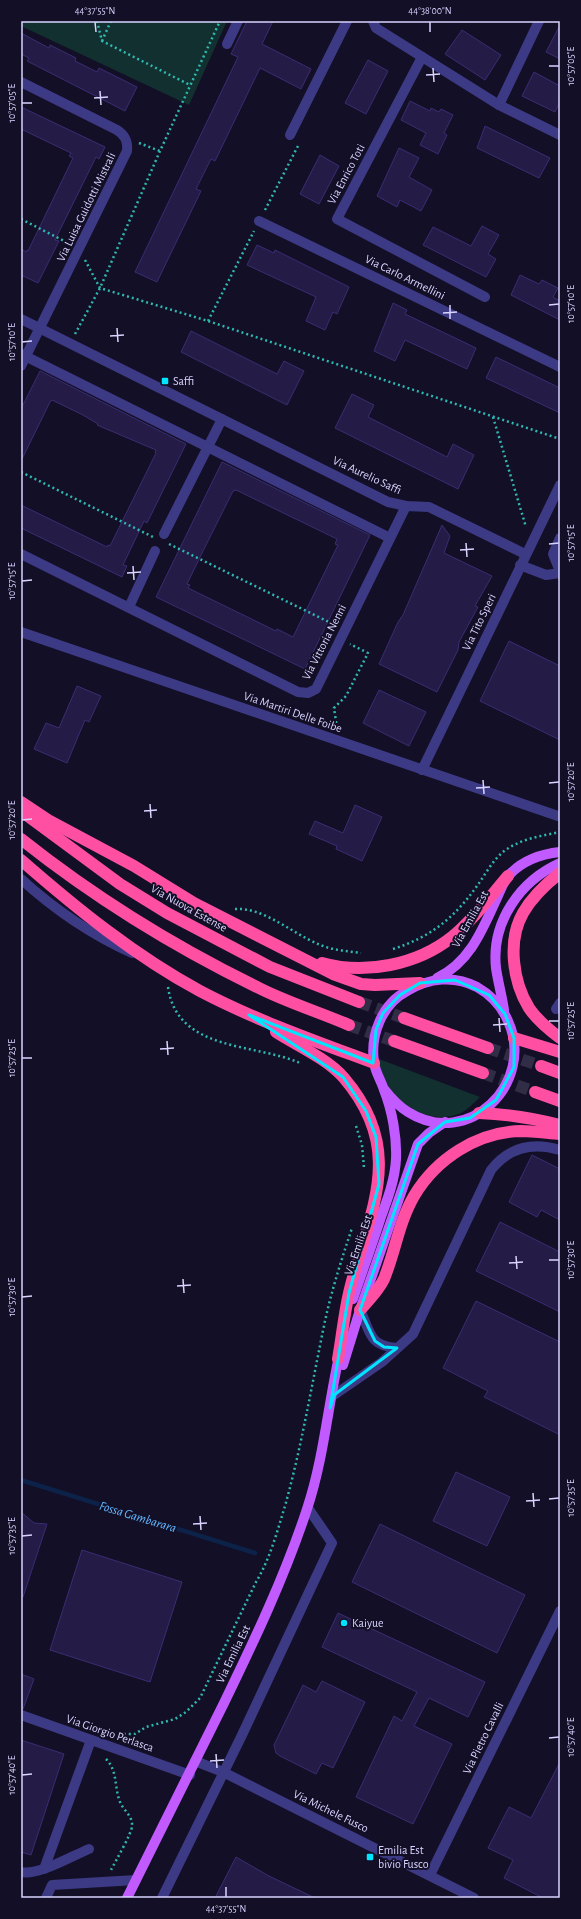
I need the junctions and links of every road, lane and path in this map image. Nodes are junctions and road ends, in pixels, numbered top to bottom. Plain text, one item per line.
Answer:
1 (97, 21) edge
2 (111, 21) edge
3 (220, 21) edge
4 (238, 21) edge
5 (346, 21) edge
6 (374, 21) edge
7 (539, 21) edge
8 (102, 41) junction
9 (227, 44) dead end
10 (422, 57) junction
11 (21, 82) edge
12 (190, 85) junction
13 (499, 104) junction
14 (290, 135) dead end
15 (560, 135) edge
16 (126, 138) junction
17 (301, 138) dead end
18 (160, 151) junction
19 (21, 219) edge
20 (259, 221) junction
21 (80, 249) junction
22 (100, 288) junction
23 (485, 297) dead end
24 (21, 319) edge
25 (208, 321) junction
26 (40, 328) junction
27 (75, 334) dead end
28 (24, 355) edge
29 (21, 366) edge
30 (560, 367) edge
31 (493, 417) junction
32 (222, 419) junction
33 (560, 438) edge
34 (208, 447) junction
35 (21, 472) edge
36 (560, 485) edge
37 (406, 506) junction
38 (160, 537) junction
39 (390, 538) junction
40 (560, 538) edge
41 (531, 545) junction
42 (155, 551) dead end
43 (21, 554) edge
44 (525, 554) junction
45 (520, 565) junction
46 (560, 572) edge
47 (129, 607) junction
48 (345, 630) junction
49 (21, 632) edge
50 (344, 732) dead end
51 (422, 770) junction
52 (21, 802) edge
53 (21, 811) edge
54 (558, 816) dead end
55 (560, 832) edge
56 (21, 839) edge
57 (560, 852) edge
58 (21, 860) edge
59 (560, 863) edge
60 (560, 873) edge
61 (508, 876) junction
62 (21, 879) edge
63 (388, 951) dead end
64 (303, 958) junction
65 (155, 964) junction
66 (426, 982) junction
67 (359, 1002) tunnel mouth
68 (505, 1014) junction
69 (249, 1015) junction
70 (404, 1018) tunnel mouth
71 (349, 1025) tunnel mouth
72 (560, 1038) edge
73 (394, 1041) tunnel mouth
74 (515, 1044) junction
75 (488, 1048) tunnel mouth
76 (560, 1052) edge
77 (374, 1059) junction
78 (541, 1066) tunnel mouth
79 (483, 1073) tunnel mouth
80 (560, 1073) edge
81 (384, 1090) junction
82 (535, 1092) tunnel mouth
83 (560, 1101) edge
84 (479, 1113) junction
85 (355, 1121) dead end
86 (445, 1122) junction
87 (560, 1125) edge
88 (560, 1134) edge
89 (560, 1150) edge
90 (364, 1170) dead end
91 (353, 1225) dead end
92 (360, 1310) junction
93 (397, 1348) junction
94 (338, 1359) junction
95 (334, 1395) junction
96 (330, 1408) junction
97 (308, 1508) junction
98 (560, 1611) edge
99 (21, 1715) edge
100 (91, 1740) junction
101 (108, 1746) junction
102 (195, 1761) junction
103 (223, 1772) junction
104 (190, 1774) junction
105 (89, 1849) dead end
106 (44, 1869) junction
107 (21, 1872) edge
108 (430, 1875) junction
109 (136, 1880) junction
110 (105, 1882) junction
111 (46, 1898) edge
112 (127, 1898) edge
113 (162, 1898) edge
114 (474, 1898) edge

1 - 8 path
2 - 8 path
3 - 12 path
4 - 9 street
5 - 14 street
6 - 10 street
7 - 13 street
8 - 12 path
10 - 13 street
10 - 23 street, Via Enrico Toti
11 - 16 street
12 - 18 path
13 - 15 street
16 - 18 path
16 - 21 street, Via Luisa Guidotti Mistrali
17 - 20 path
18 - 22 path
19 - 21 path
20 - 25 path
20 - 30 street, Via Carlo Armellini
21 - 22 path
21 - 26 street, Via Luisa Guidotti Mistrali
22 - 25 path
22 - 27 path
24 - 26 street, Via Aurelio Saffi
25 - 31 path
26 - 28 street
26 - 32 street, Via Aurelio Saffi
28 - 29 street
28 - 34 street
31 - 33 path
31 - 41 path
32 - 34 street
32 - 37 street, Via Aurelio Saffi
34 - 38 street
34 - 39 street
35 - 38 path
36 - 41 street, Via Tito Speri
37 - 39 street, Via Vittoria Nenni
37 - 44 street, Via Aurelio Saffi
38 - 48 path
39 - 48 street, Via Vittoria Nenni
40 - 46 street
41 - 44 street, Via Tito Speri
42 - 47 street
43 - 47 street, Via Vittoria Nenni
44 - 45 street, Via Tito Speri
45 - 46 street
45 - 51 street, Via Tito Speri
47 - 48 street, Via Vittoria Nenni
48 - 50 path
49 - 51 street, Via Martiri Delle Foibe
51 - 54 street, Via Martiri Delle Foibe
52 - 64 highway
53 - 67 highway, Via Nuova Estense
55 - 63 path
56 - 71 highway
57 - 61 main road, Via Emilia Est
58 - 65 highway
59 - 68 main road, Via Emilia Est
60 - 72 highway
61 - 64 highway
61 - 66 main road, Via Emilia Est
62 - 65 street
64 - 66 highway
65 - 69 highway
66 - 68 main road, Via Emilia Est
66 - 77 main road, Via Emilia Est
68 - 74 main road, Via Emilia Est
69 - 77 highway
69 - 94 highway
70 - 75 highway
73 - 79 highway
74 - 76 highway
74 - 84 main road, Via Emilia Est
77 - 81 main road, Via Emilia Est
78 - 80 highway
81 - 86 main road, Via Emilia Est
81 - 94 main road, Via Emilia Est
82 - 83 highway
84 - 86 main road, Via Emilia Est
84 - 87 highway
85 - 90 path
86 - 92 main road, Via Emilia Est
88 - 92 highway
89 - 93 street
91 - 101 path
92 - 93 street
92 - 95 main road, Via Emilia Est
93 - 95 street
94 - 96 main road, Via Emilia Est
95 - 96 main road, Via Emilia Est
96 - 97 main road, Via Emilia Est
97 - 102 main road, Via Emilia Est
97 - 103 street
98 - 108 street, Via Pietro Cavalli
99 - 100 street, Via Giorgio Perlasca
100 - 101 street, Via Giorgio Perlasca
100 - 106 street
101 - 104 street, Via Giorgio Perlasca
101 - 110 path
102 - 103 street, Via Michele Fusco
102 - 104 main road, Via Emilia Est
103 - 108 street, Via Michele Fusco
103 - 113 street
104 - 109 main road, Via Emilia Est
105 - 106 street
106 - 107 street
108 - 114 street, Via Michele Fusco
109 - 110 street
109 - 112 main road, Via Emilia Est
110 - 111 street

